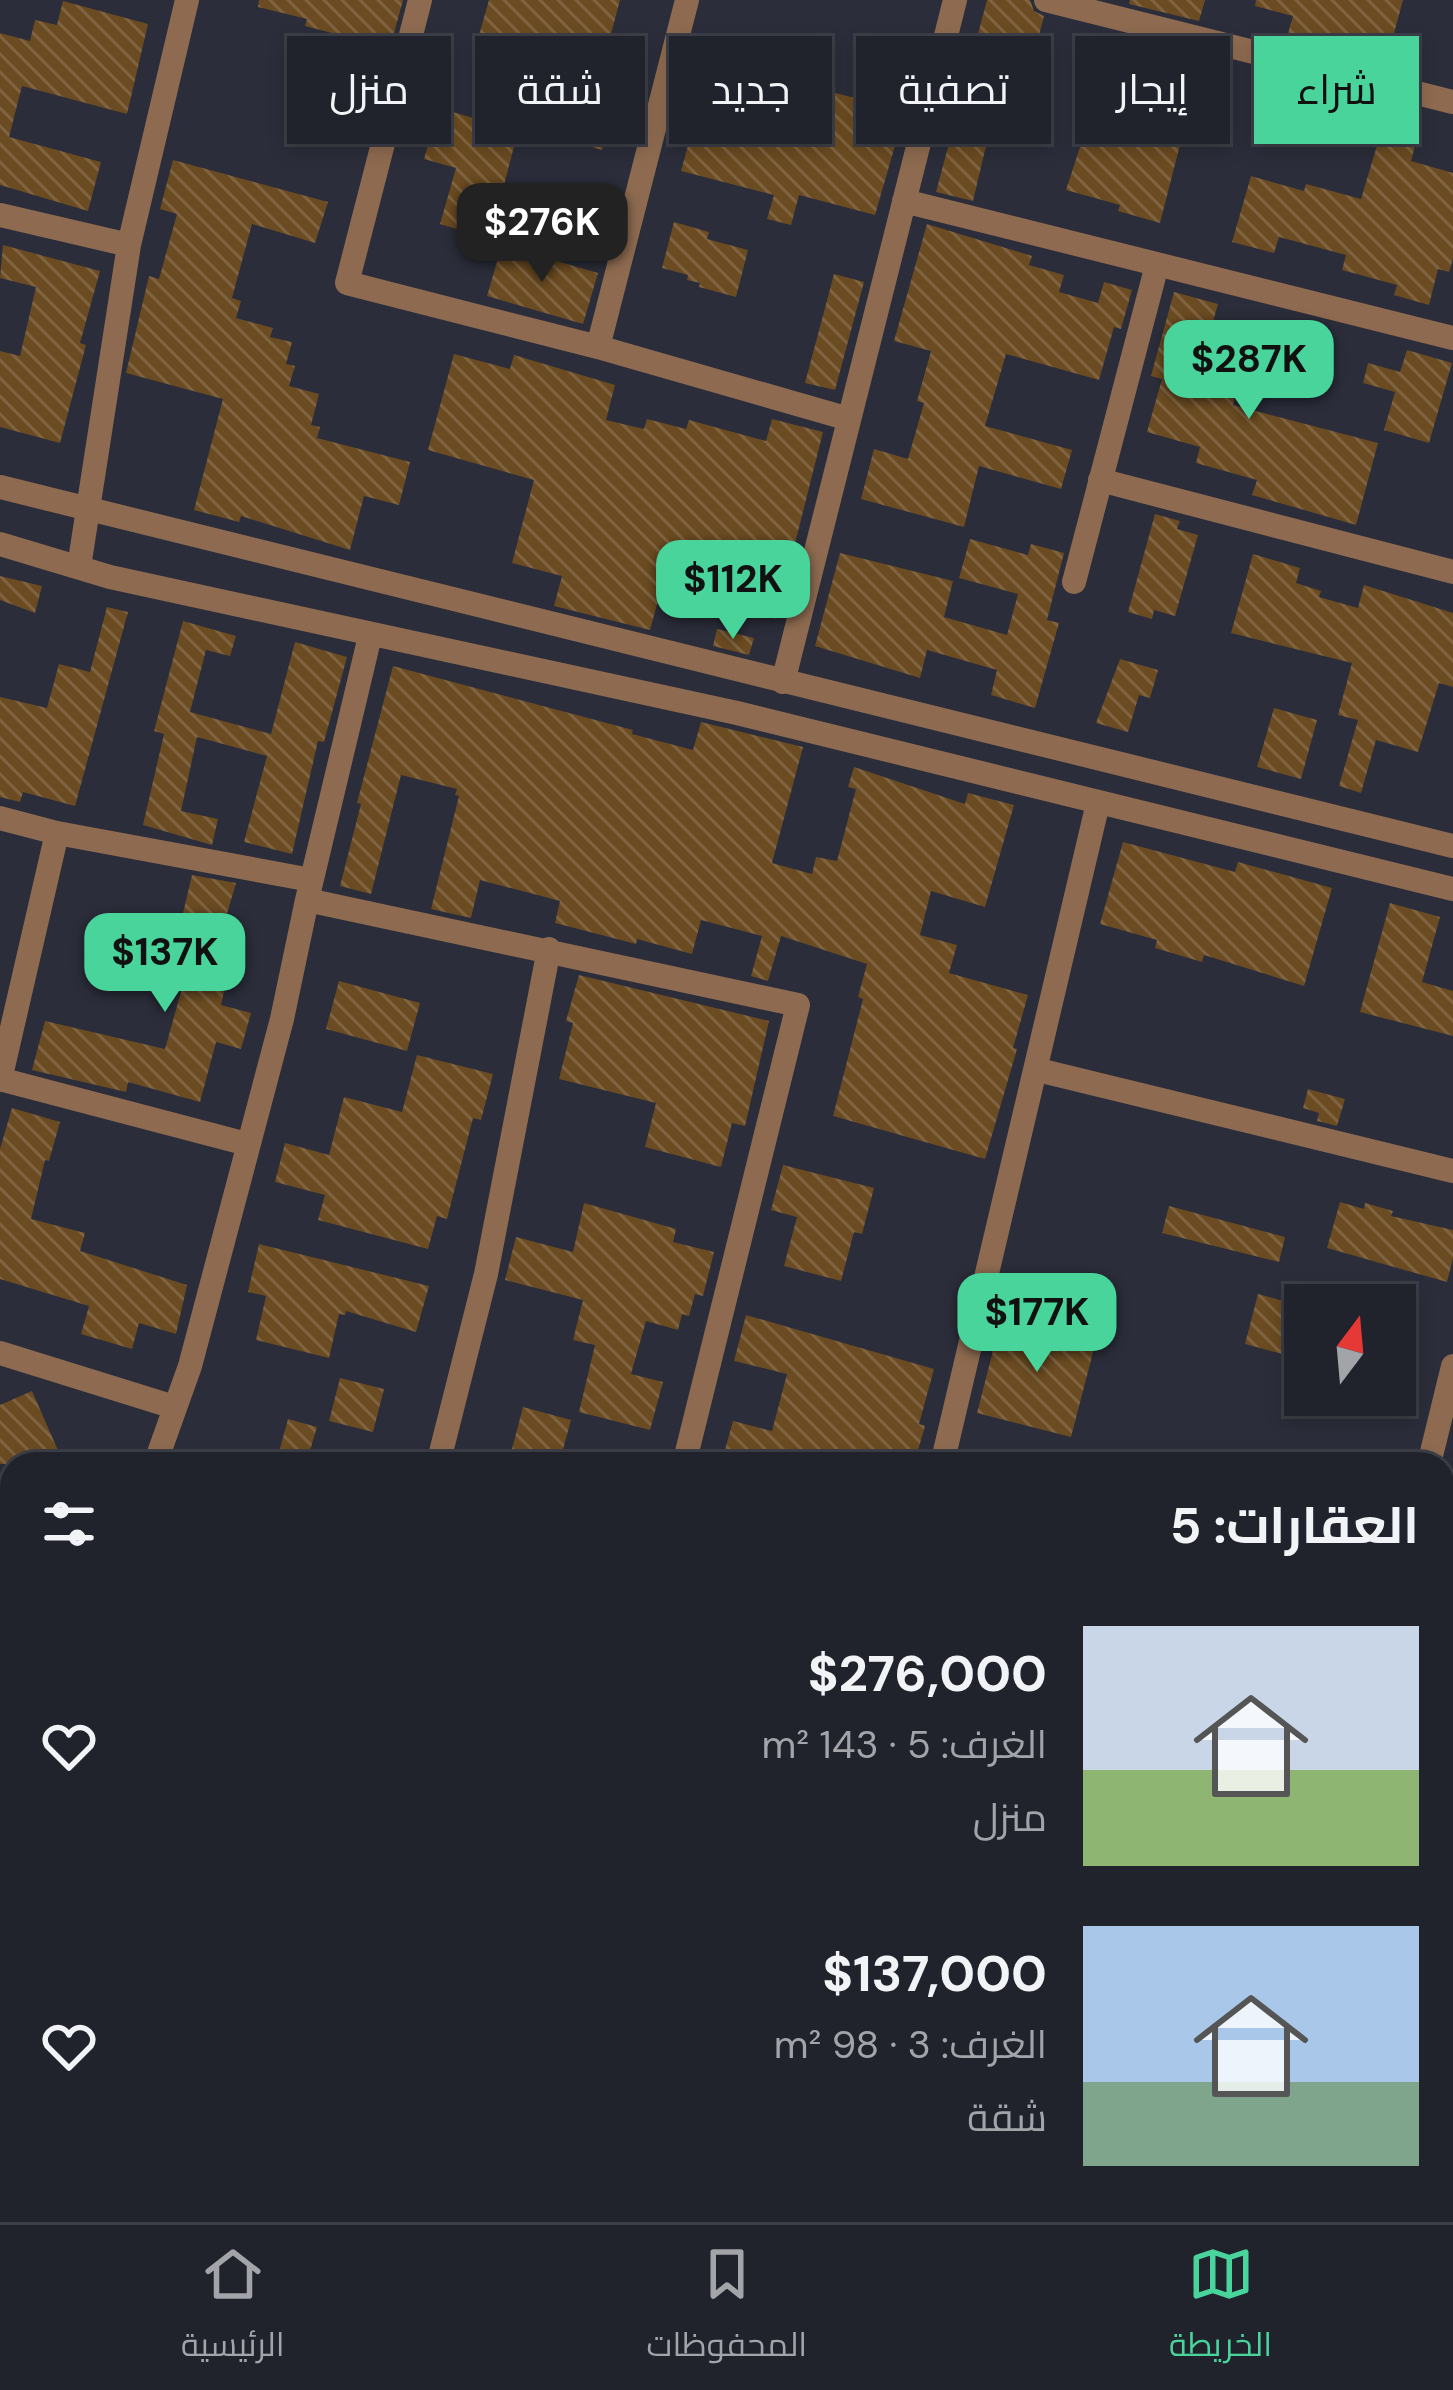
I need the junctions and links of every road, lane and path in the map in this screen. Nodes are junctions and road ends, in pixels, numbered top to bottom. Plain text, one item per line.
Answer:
1 (187, 0) edge
2 (420, 0) edge
3 (687, 0) edge
4 (955, 0) edge
5 (1046, 0) edge
6 (1453, 102) edge
7 (904, 201) junction
8 (0, 215) edge
9 (129, 245) junction
10 (1157, 265) junction
11 (1453, 338) edge
12 (598, 347) junction
13 (849, 419) junction
14 (1100, 480) junction
15 (0, 488) edge
16 (85, 508) junction
17 (0, 544) edge
18 (79, 567) junction
19 (1453, 572) edge
20 (1074, 582) dead end
21 (370, 636) junction
22 (795, 685) junction
23 (803, 730) junction
24 (1098, 803) junction
25 (0, 818) edge
26 (57, 833) junction
27 (1453, 846) edge
28 (1453, 889) edge
29 (309, 890) junction
30 (549, 949) junction
31 (1038, 1070) junction
32 (0, 1079) edge
33 (248, 1144) junction
34 (1453, 1171) edge
35 (0, 1353) edge
36 (1453, 1366) edge
37 (174, 1407) junction
38 (158, 1452) edge
39 (441, 1452) edge
40 (687, 1452) edge
41 (945, 1452) edge
42 (1432, 1452) edge

1 - 9 street
2 - 12 street
3 - 12 street
4 - 7 street
5 - 6 street
7 - 10 street
7 - 13 street
8 - 9 street
9 - 16 street
10 - 11 street
10 - 14 street
12 - 13 street
13 - 22 street
14 - 19 street
14 - 20 street
15 - 16 street
16 - 18 street
16 - 22 street
17 - 18 street
18 - 21 street
21 - 23 street
21 - 29 street
22 - 23 street
22 - 27 street
23 - 24 street
24 - 28 street
24 - 31 street
25 - 26 street
26 - 29 street
26 - 32 street
29 - 30 street
29 - 33 street
30 - 39 street
30 - 40 street
31 - 34 street
31 - 41 street
32 - 33 street
33 - 37 street
35 - 37 street
36 - 42 street
37 - 38 street

